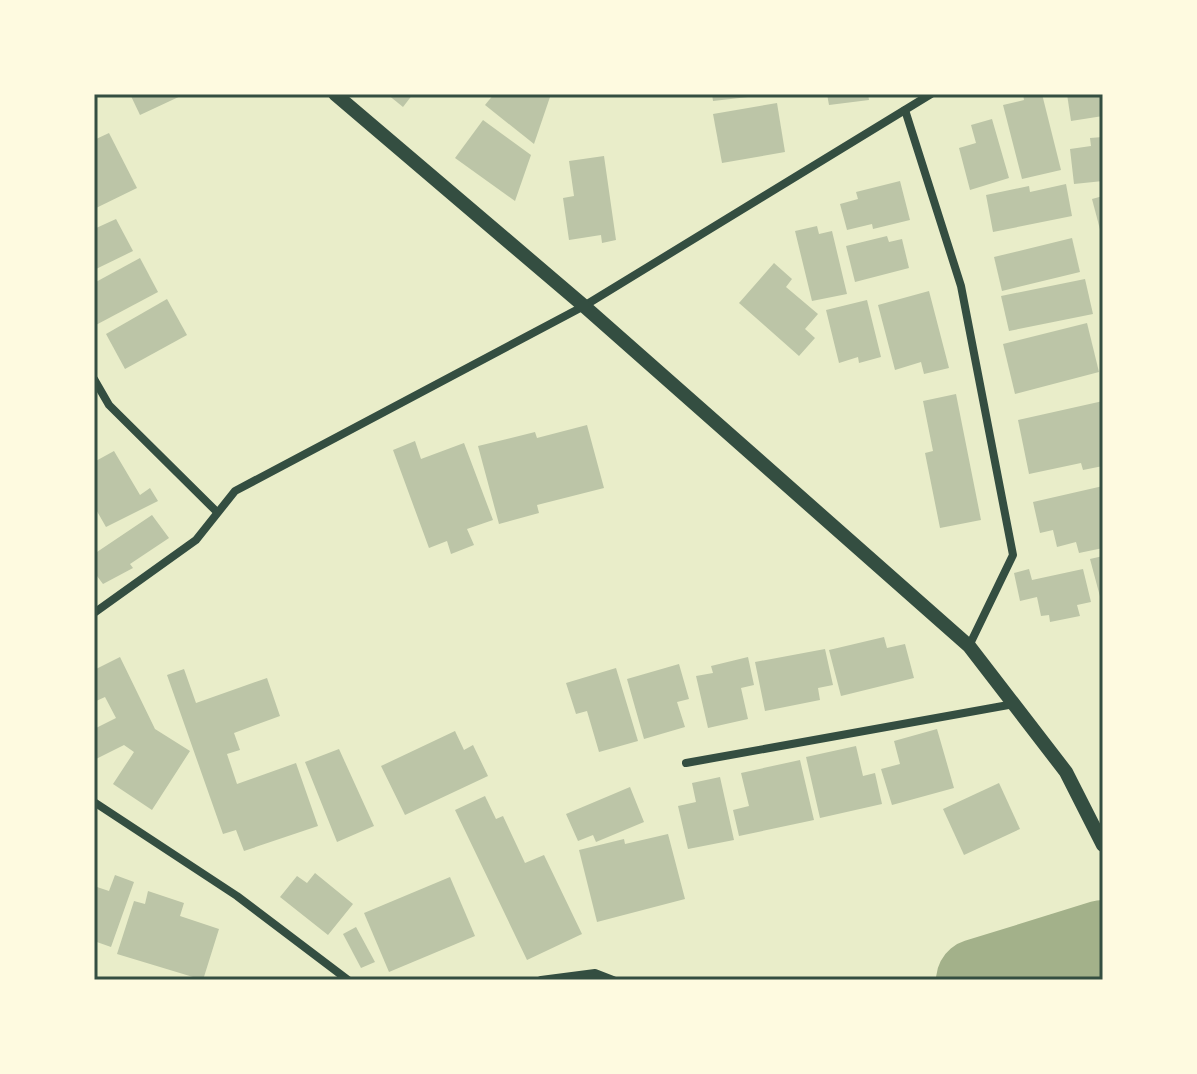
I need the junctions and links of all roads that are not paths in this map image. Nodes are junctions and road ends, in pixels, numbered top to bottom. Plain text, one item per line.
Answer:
1 (335, 94) edge
2 (931, 94) edge
3 (905, 110) junction
4 (584, 306) junction
5 (94, 379) edge
6 (217, 512) junction
7 (94, 613) edge
8 (969, 646) junction
9 (1014, 704) junction
10 (686, 763) dead end
11 (94, 802) edge
12 (1103, 845) edge
13 (348, 980) edge
14 (541, 980) edge
15 (613, 980) edge

1 - 4 street
2 - 3 street
3 - 4 street
3 - 8 street
4 - 6 street
4 - 8 street
5 - 6 street
6 - 7 street
8 - 9 street
9 - 10 street
9 - 12 street
11 - 13 street
14 - 15 street

